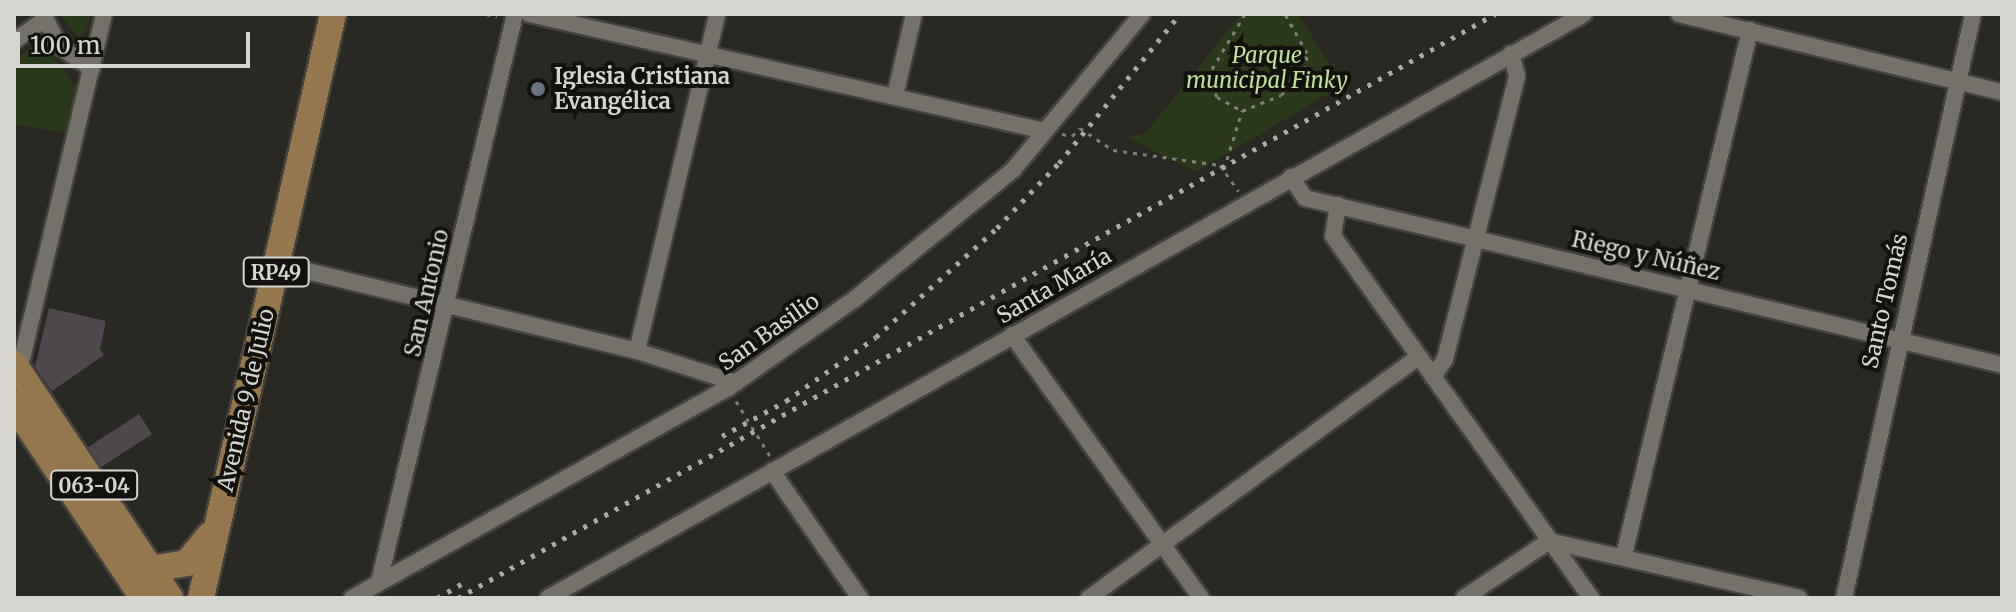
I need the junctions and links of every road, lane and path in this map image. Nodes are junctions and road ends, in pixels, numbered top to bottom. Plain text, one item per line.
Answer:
1 (104, 14) edge
2 (333, 14) edge
3 (515, 14) edge
4 (529, 14) edge
5 (717, 14) edge
6 (914, 14) edge
7 (1142, 14) edge
8 (1245, 14) edge
9 (1285, 14) edge
10 (1584, 14) edge
11 (1679, 14) edge
12 (1973, 14) edge
13 (44, 17) edge
14 (1750, 30) junction
15 (14, 41) edge
16 (709, 52) junction
17 (1511, 54) junction
18 (92, 69) junction
19 (1958, 81) junction
20 (2002, 92) edge
21 (895, 96) junction
22 (1242, 111) junction
23 (1045, 131) junction
24 (1224, 169) junction
25 (1291, 177) junction
26 (1244, 201) junction
27 (1338, 205) junction
28 (1474, 239) junction
29 (278, 264) junction
30 (1690, 288) junction
31 (447, 307) junction
32 (1012, 335) junction
33 (1899, 340) junction
34 (637, 351) junction
35 (1418, 357) junction
36 (2002, 365) edge
37 (16, 368) edge
38 (1433, 377) junction
39 (732, 386) junction
40 (14, 405) edge
41 (772, 471) junction
42 (215, 529) junction
43 (1549, 541) junction
44 (1162, 544) junction
45 (1624, 555) junction
46 (150, 569) junction
47 (379, 582) junction
48 (143, 598) edge
49 (170, 598) edge
50 (201, 598) edge
51 (352, 598) edge
52 (548, 598) edge
53 (860, 598) edge
54 (1089, 598) edge
55 (1201, 598) edge
56 (1464, 598) edge
57 (1591, 598) edge
58 (1799, 598) edge
59 (1844, 598) edge

1 - 18 street
2 - 29 main road, Avenida 9 de Julio / RP49
3 - 31 street, San Antonio
4 - 16 street
5 - 16 street
6 - 21 street
7 - 23 street, San Basilio
8 - 22 path
9 - 22 path
10 - 17 street, Santa María
11 - 14 street
12 - 19 street, Santo Tomás
13 - 15 street
13 - 18 street
14 - 19 street
14 - 30 street
16 - 21 street
16 - 34 street
17 - 25 street, Santa María
17 - 28 street
18 - 37 street
19 - 20 street
19 - 33 street, Santo Tomás
21 - 23 street
22 - 24 path
23 - 24 path
23 - 39 street, San Basilio
24 - 26 path
25 - 26 street, Santa María
25 - 27 street, Riego y Núñez
26 - 32 street, Santa María
27 - 28 street, Riego y Núñez
27 - 35 street
28 - 30 street, Riego y Núñez
28 - 38 street
29 - 31 street
29 - 42 main road, Avenida 9 de Julio / RP49
30 - 33 street, Riego y Núñez
30 - 45 street
31 - 34 street
31 - 47 street, San Antonio
32 - 41 street, Santa María
32 - 44 street
33 - 36 street, Riego y Núñez
33 - 59 street, Santo Tomás
34 - 39 street
35 - 38 street
35 - 44 street
37 - 46 main road, 063-04
38 - 43 street
39 - 41 path
39 - 47 street, San Basilio
40 - 48 main road, 063-04
41 - 52 street, Santa María
41 - 53 street
42 - 46 main road, RP49
42 - 50 main road, Avenida 9 de Julio / RP49
43 - 45 street
43 - 56 street
43 - 57 street
44 - 54 street
44 - 55 street
45 - 58 street
46 - 49 main road, 063-04
47 - 51 street, San Basilio

